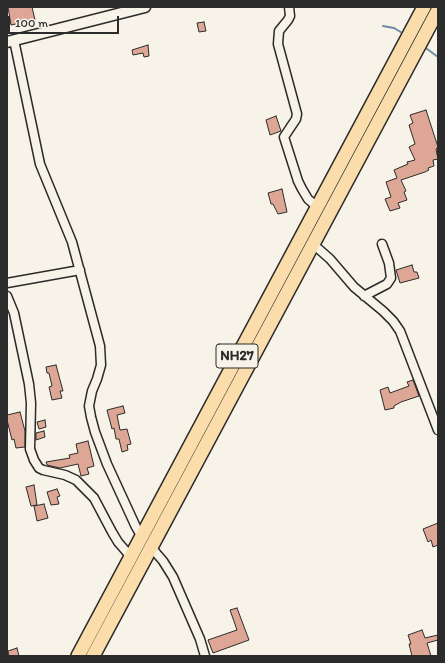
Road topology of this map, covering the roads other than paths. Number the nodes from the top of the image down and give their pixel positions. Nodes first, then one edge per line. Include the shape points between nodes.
1 (145, 7) edge
2 (289, 7) edge
3 (424, 7) edge
4 (438, 10) edge
5 (11, 41) edge
6 (317, 206) junction
7 (313, 244) junction
8 (382, 244) dead end
9 (80, 270) junction
10 (7, 283) edge
11 (7, 296) edge
12 (364, 296) junction
13 (434, 406) edge
14 (438, 430) edge
15 (142, 537) junction
16 (151, 547) junction
17 (131, 557) junction
18 (78, 656) edge
19 (93, 656) edge
20 (205, 656) edge

1 - 5 street
2 - 6 street via 290,16 279,31 278,44 297,114 284,137 298,181 308,198
3 - 6 highway, NH27
4 - 7 highway, NH27
5 - 9 street via 40,164 72,242
6 - 15 highway, NH27
7 - 12 street
7 - 16 highway, NH27
8 - 12 street via 392,273 391,278 387,284
9 - 10 street
9 - 15 street via 100,346 100,365 89,406 91,418 107,464
11 - 17 street via 14,313 29,384 30,449 34,460 43,470 76,480 94,498 118,542
12 - 13 street via 383,310 400,331
13 - 14 street
15 - 17 highway, NH27
16 - 19 highway, NH27
16 - 20 street via 173,577
17 - 18 highway, NH27

